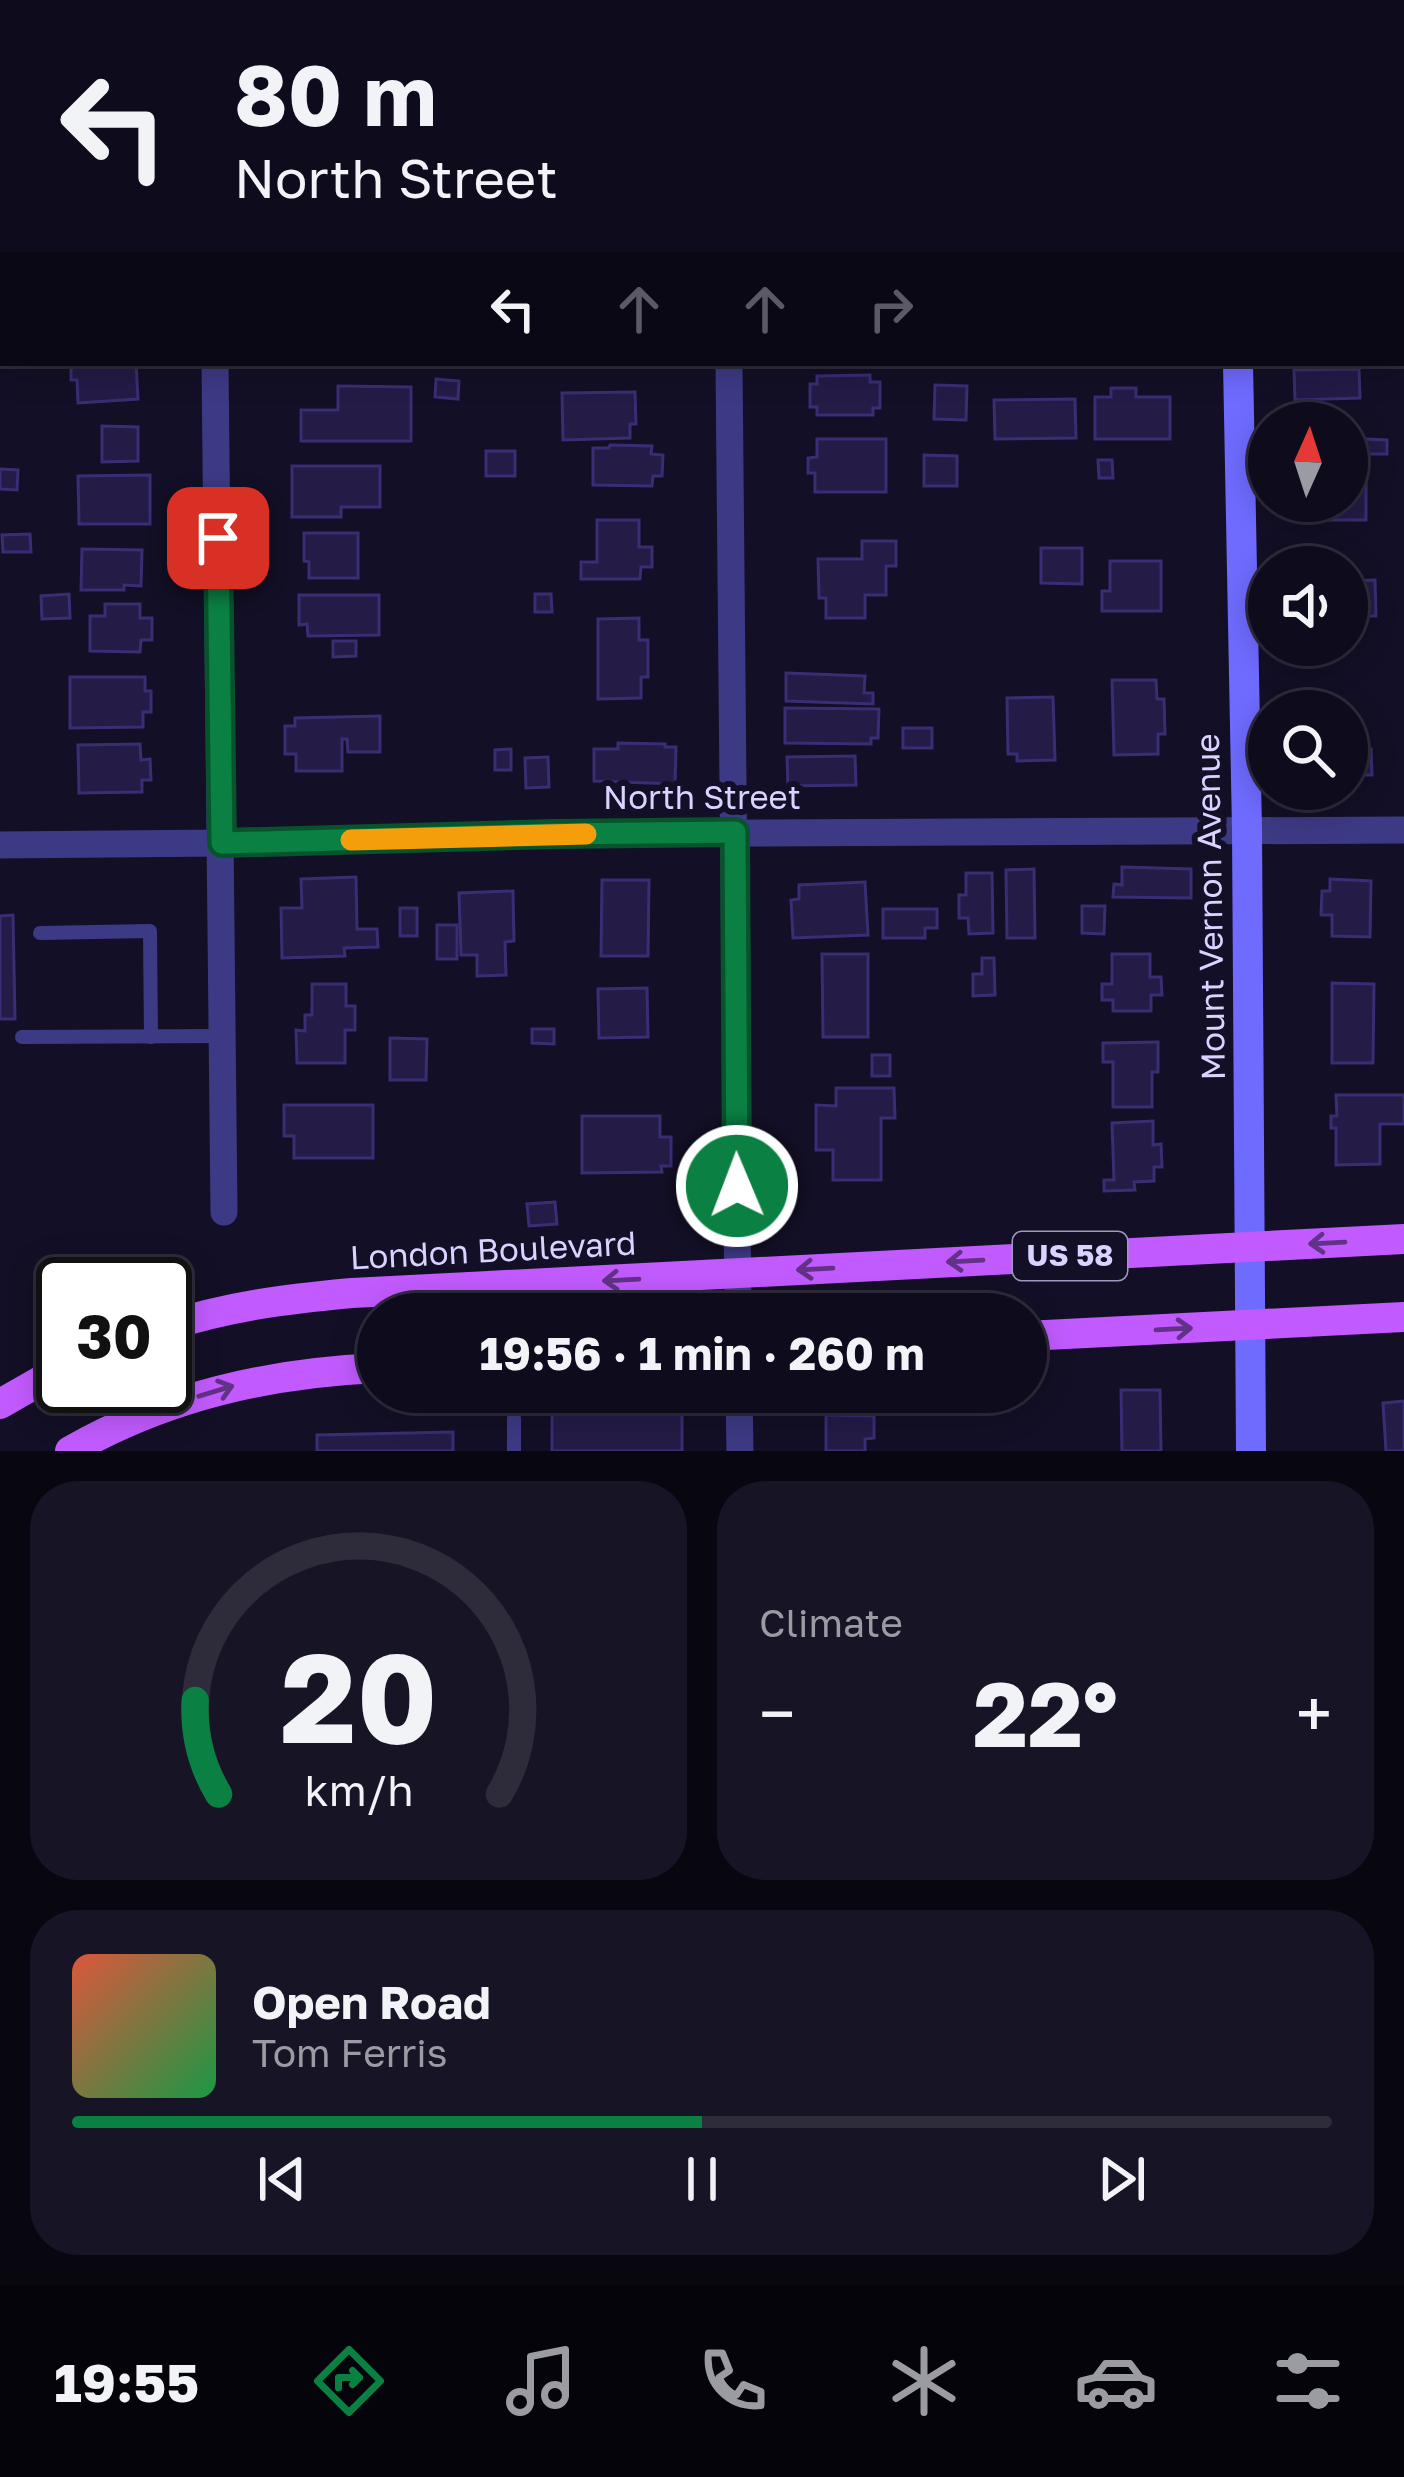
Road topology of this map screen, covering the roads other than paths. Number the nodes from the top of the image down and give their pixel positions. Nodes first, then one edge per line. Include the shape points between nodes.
1 (215, 366) edge
2 (729, 366) edge
3 (1238, 366) edge
4 (1247, 830) junction
5 (1404, 830) edge
6 (735, 832) junction
7 (222, 843) junction
8 (0, 845) edge
9 (40, 933) dead end
10 (223, 1036) junction
11 (22, 1037) dead end
12 (151, 1037) junction
13 (224, 1212) dead end
14 (1404, 1239) edge
15 (1250, 1247) junction
16 (738, 1273) junction
17 (738, 1293) edge
18 (1404, 1317) edge
19 (192, 1319) edge
20 (1250, 1325) junction
21 (1047, 1335) edge
22 (357, 1370) edge
23 (36, 1383) edge
24 (0, 1404) edge
25 (739, 1413) edge
26 (514, 1418) dead end
27 (70, 1451) edge
28 (514, 1451) edge
29 (740, 1451) edge
30 (1251, 1451) edge

1 - 7 street
2 - 6 street
3 - 4 street, Mount Vernon Avenue
4 - 5 street, North Street
4 - 6 street, North Street
4 - 15 street, Mount Vernon Avenue
6 - 7 street, North Street
6 - 16 street
7 - 8 street, North Street
7 - 10 street
9 - 12 lane via 150,931
10 - 12 lane
10 - 13 street
11 - 12 lane
14 -> 15 main road, London Boulevard / US 58
15 -> 16 main road, London Boulevard / US 58
15 - 20 street, Mount Vernon Avenue
16 - 17 street
16 -> 19 main road, London Boulevard / US 58 via 275,1300
18 - 20 main road
21 -> 20 main road
20 - 30 street, Mount Vernon Avenue
27 -> 22 main road via 160,1408 238,1384
23 - 24 main road
25 - 29 street
26 - 28 lane

